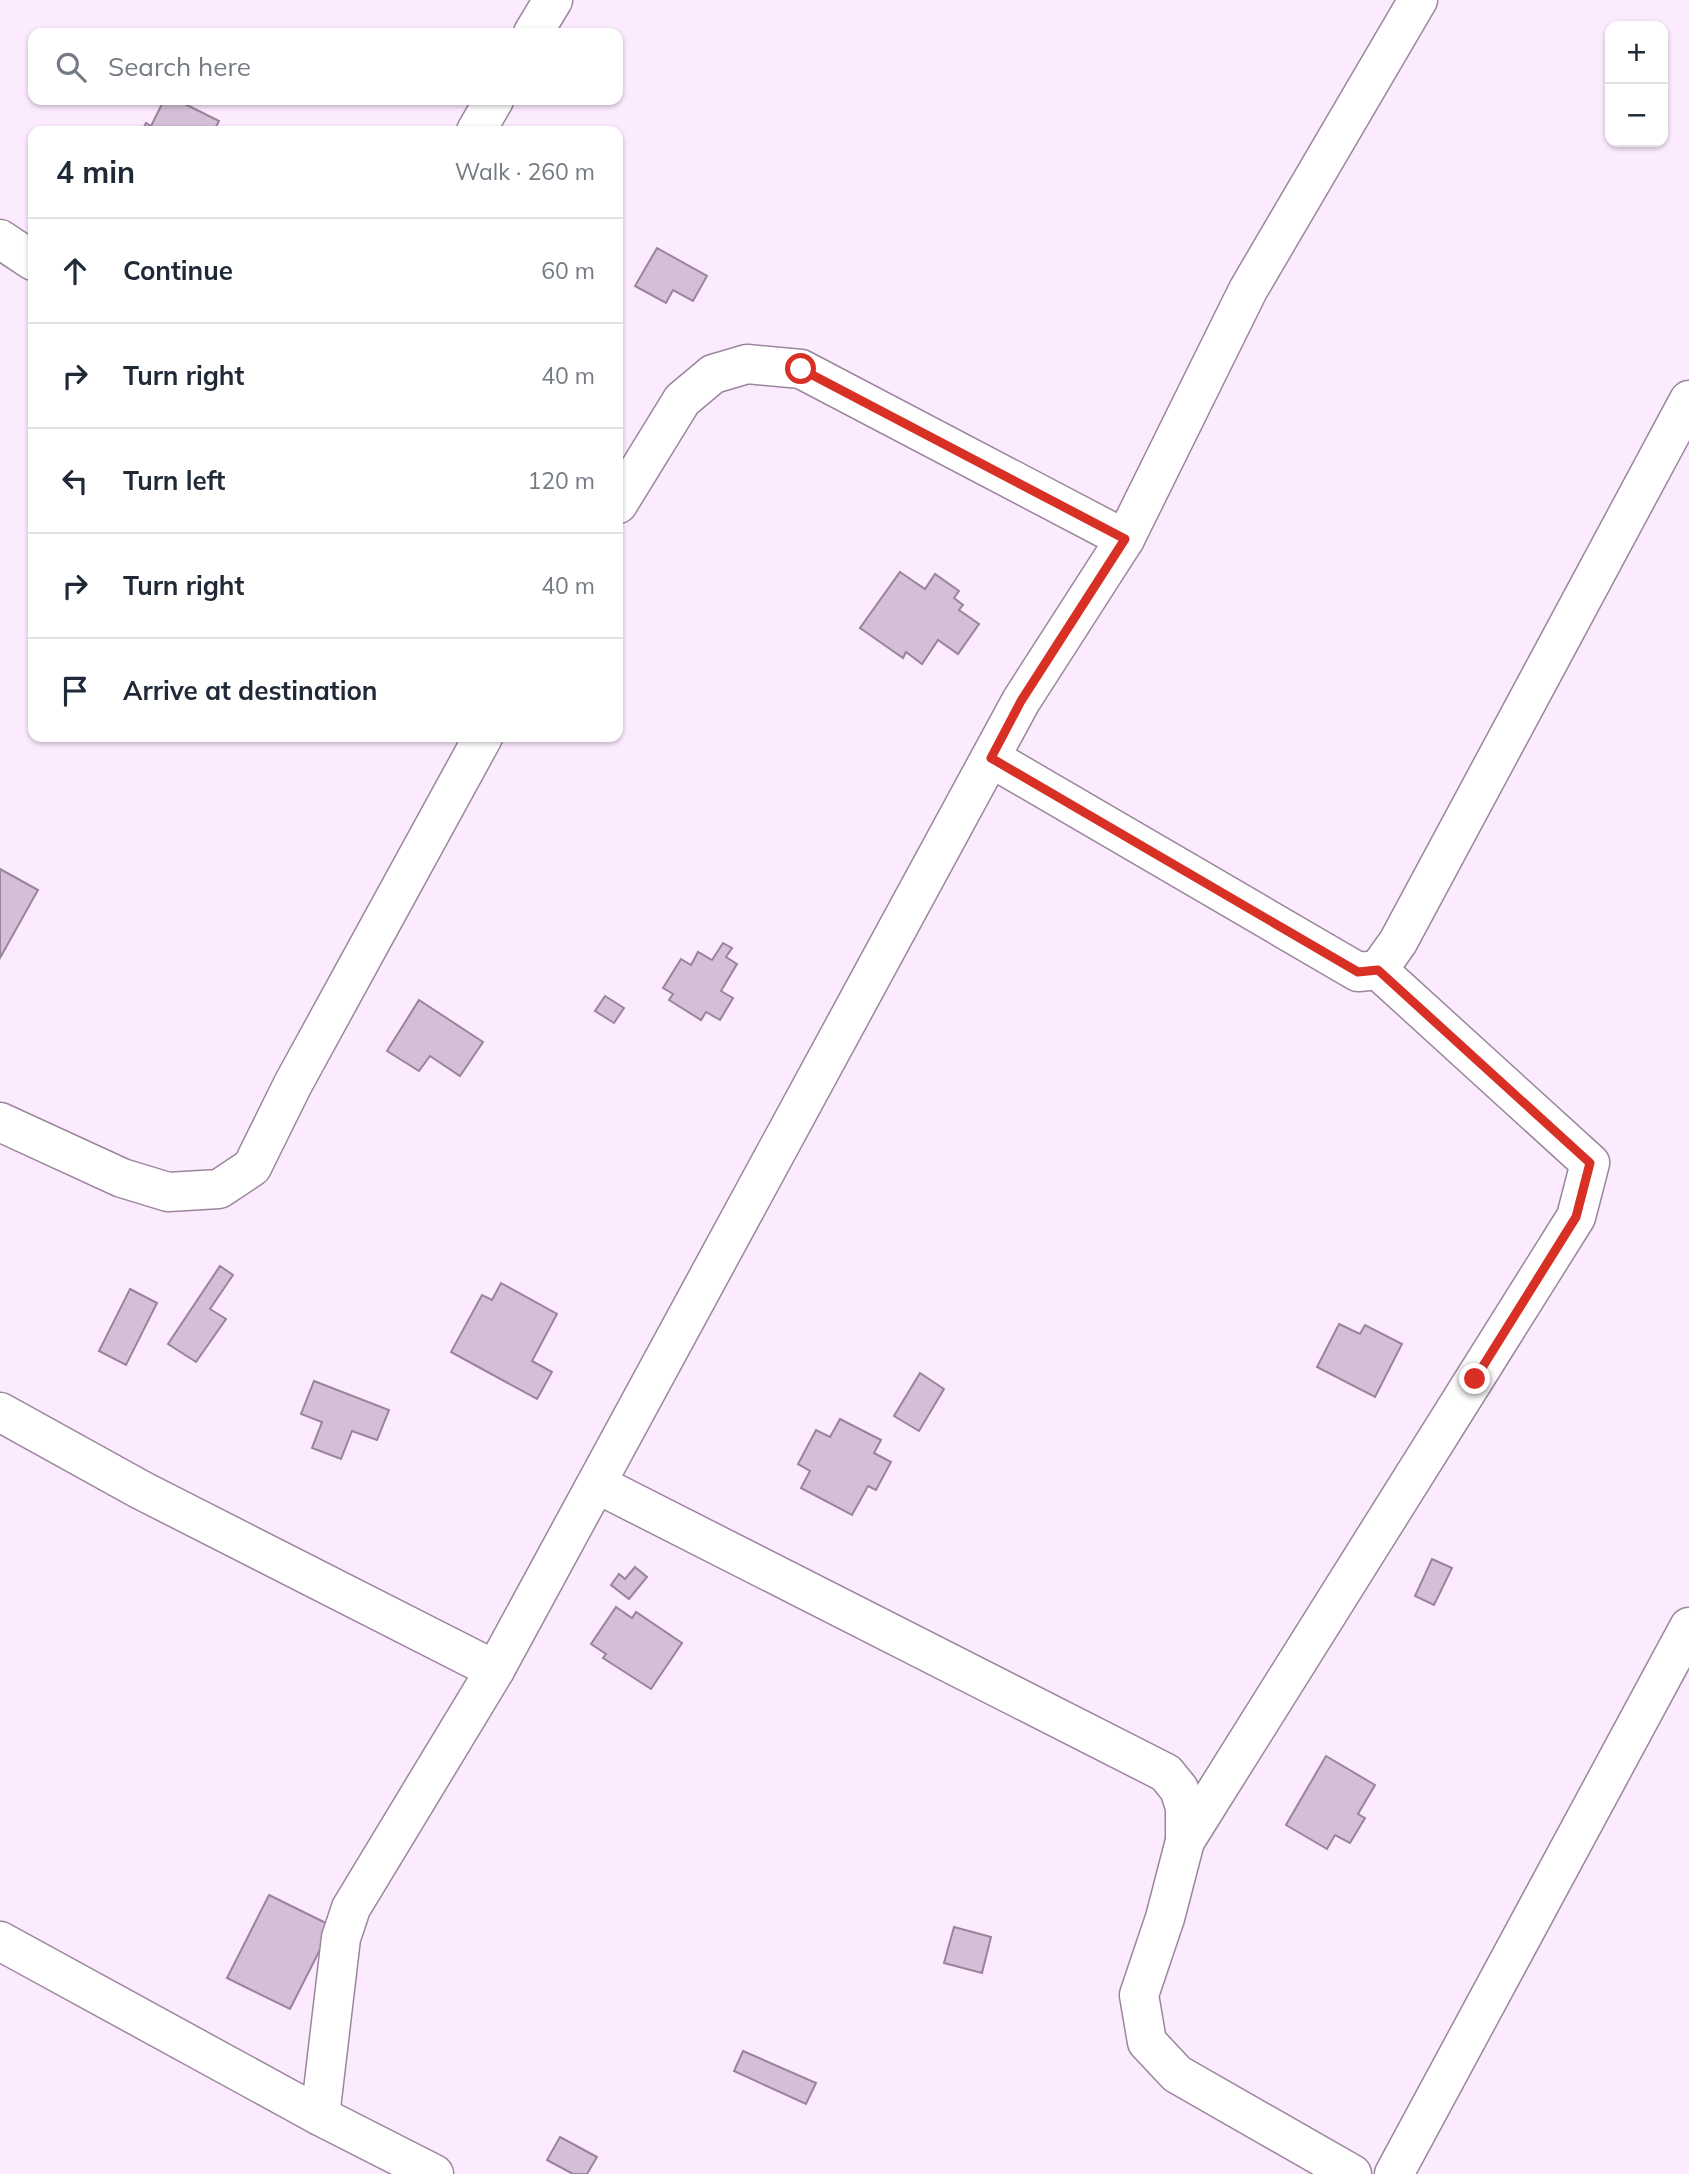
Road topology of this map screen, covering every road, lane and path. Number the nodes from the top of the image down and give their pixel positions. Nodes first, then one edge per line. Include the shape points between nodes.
1 (553, 0) edge
2 (1418, 0) edge
3 (536, 28) edge
4 (491, 105) edge
5 (479, 126) edge
6 (0, 239) edge
7 (28, 258) edge
8 (1689, 400) edge
9 (623, 496) edge
10 (1125, 539) junction
11 (480, 742) edge
12 (991, 758) junction
13 (1378, 970) junction
14 (0, 1122) edge
15 (0, 1412) edge
16 (597, 1484) junction
17 (1689, 1627) edge
18 (495, 1670) junction
19 (1185, 1841) junction
20 (0, 1941) edge
21 (320, 2116) junction
22 (434, 2174) edge
23 (1352, 2174) edge
24 (1394, 2174) edge

1 - 3 street
2 - 10 street via 1248,290
4 - 5 street
6 - 7 street
8 - 13 street via 1404,930
9 - 10 street via 682,400 713,374 747,364 801,369
10 - 12 street via 1021,701
11 - 14 street via 252,1167 219,1189 168,1192 122,1178
12 - 13 street via 1358,972
12 - 16 street
13 - 19 street via 1590,1163 1576,1217
15 - 18 street via 141,1490
16 - 18 street
16 - 19 street via 1166,1773 1179,1789 1185,1808
17 - 24 street
18 - 21 street via 351,1908 341,1937
19 - 23 street via 1139,1995 1147,2042 1177,2074
20 - 21 street
21 - 22 street

